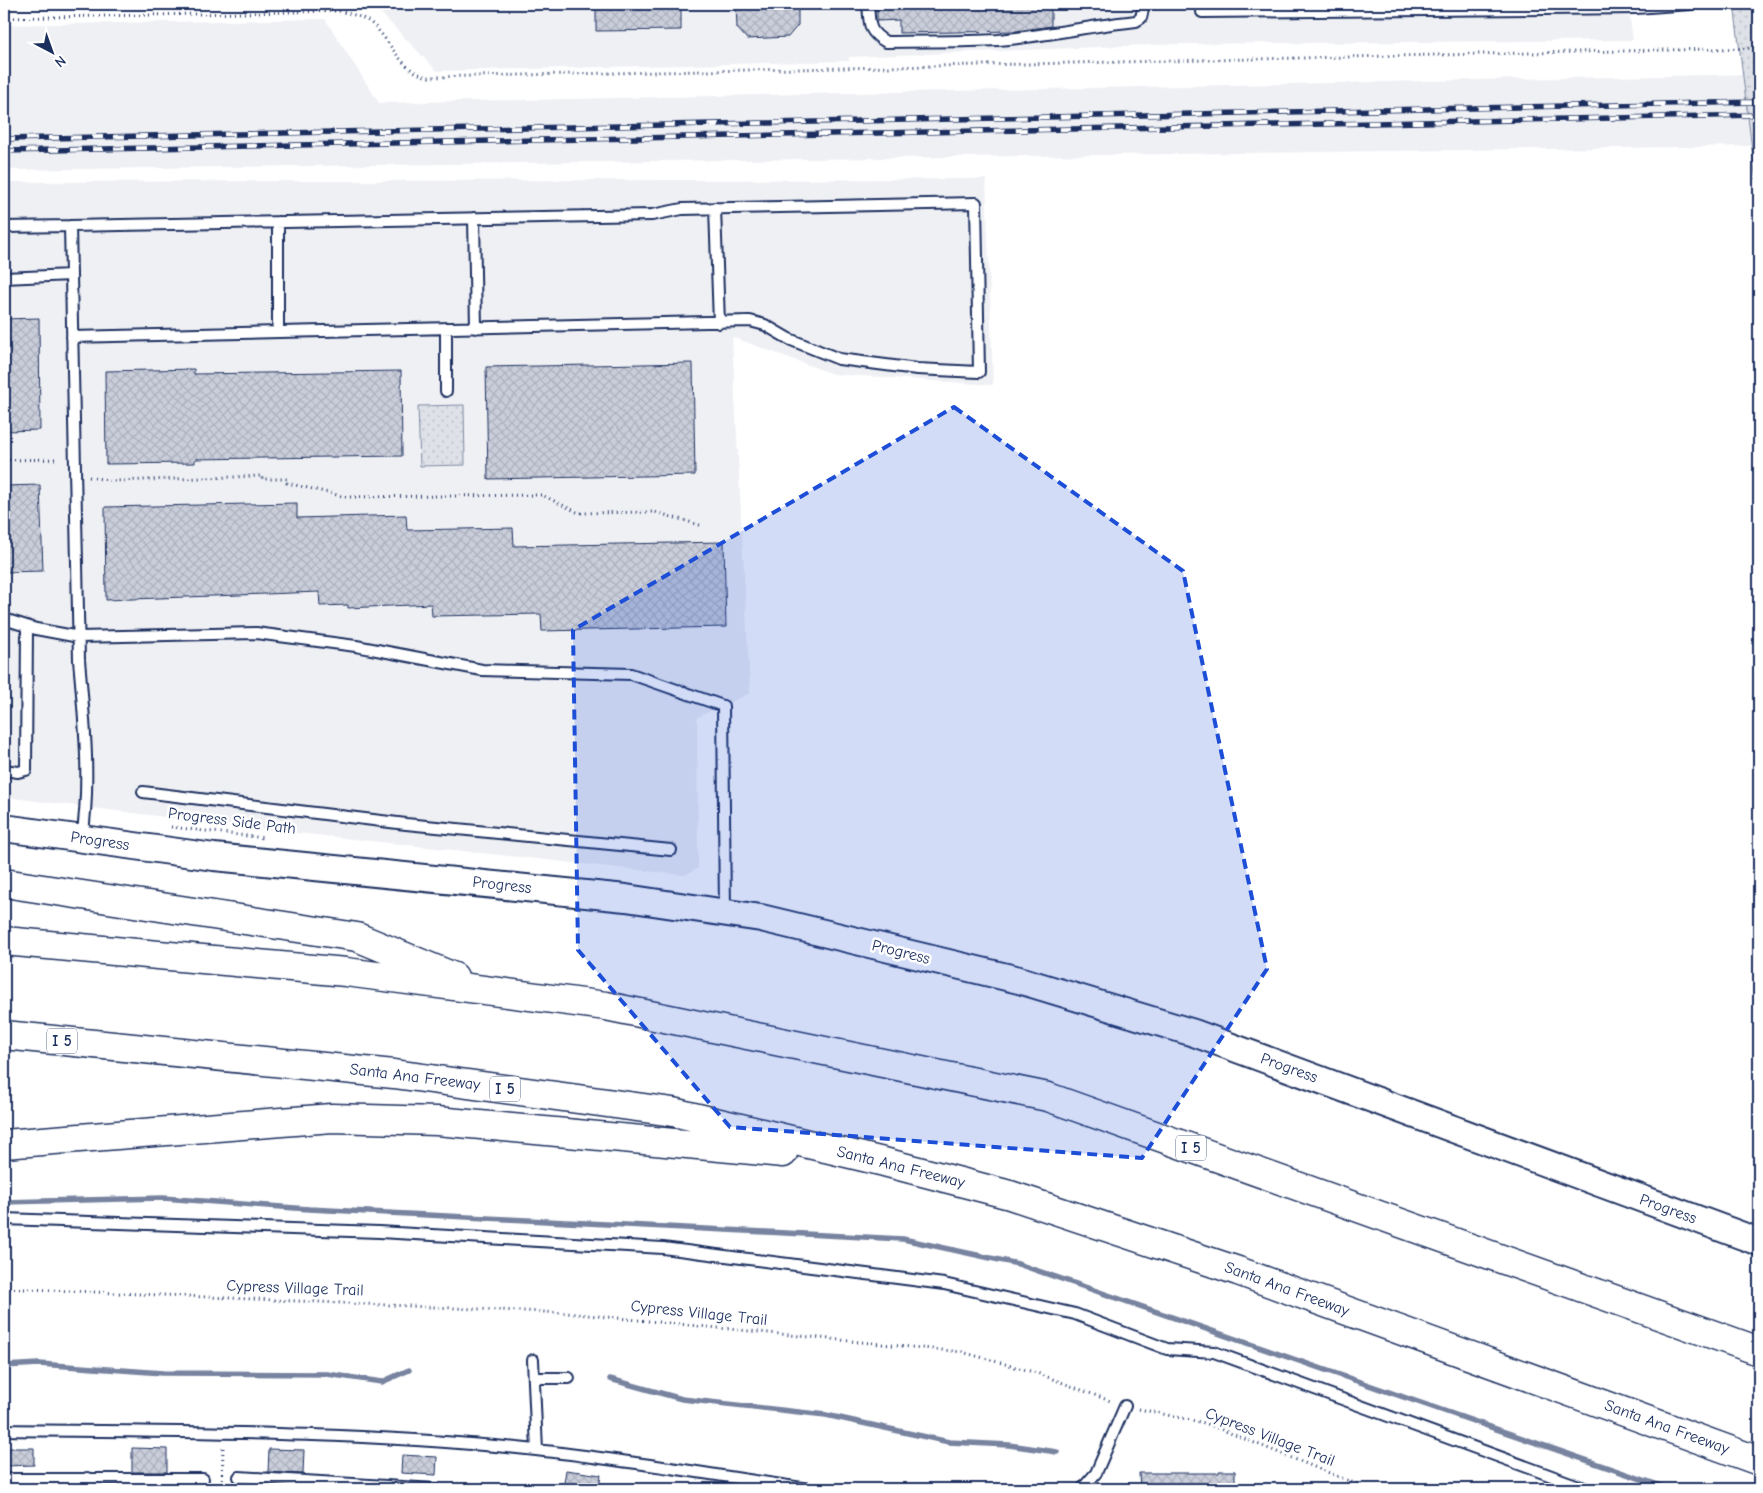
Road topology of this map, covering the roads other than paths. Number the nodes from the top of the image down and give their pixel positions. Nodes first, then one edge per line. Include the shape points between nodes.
1 (868, 4) edge
2 (1144, 4) edge
3 (1202, 4) edge
4 (1690, 4) edge
5 (1545, 6) edge
6 (1635, 6) edge
7 (715, 208) junction
8 (474, 218) junction
9 (278, 222) junction
10 (70, 226) junction
11 (4, 227) edge
12 (71, 275) junction
13 (4, 278) edge
14 (719, 322) junction
15 (446, 328) junction
16 (476, 328) junction
17 (278, 332) junction
18 (72, 337) junction
19 (446, 391) dead end
20 (4, 619) edge
21 (27, 627) junction
22 (79, 637) junction
23 (4, 770) edge
24 (143, 792) dead end
25 (4, 828) edge
26 (82, 838) junction
27 (670, 850) dead end
28 (4, 883) edge
29 (724, 913) junction
30 (4, 941) edge
31 (488, 991) junction
32 (4, 1035) edge
33 (121, 1046) junction
34 (4, 1048) edge
35 (4, 1144) edge
36 (884, 1162) junction
37 (4, 1219) edge
38 (1759, 1242) edge
39 (1759, 1351) edge
40 (533, 1360) dead end
41 (534, 1378) junction
42 (569, 1378) dead end
43 (1125, 1406) road end
44 (4, 1430) edge
45 (537, 1450) junction
46 (1759, 1461) edge
47 (239, 1476) road end
48 (87, 1478) junction
49 (4, 1479) edge
50 (203, 1479) road end
51 (352, 1486) edge
52 (87, 1489) edge
53 (435, 1489) edge
54 (810, 1489) edge
55 (1082, 1489) edge
56 (1587, 1489) edge

1 - 2 lane via 874,35 886,42 997,40 1056,34 1136,22 1141,18
3 - 5 lane via 1202,12
4 - 6 lane
5 - 6 lane
7 - 8 lane via 682,209 652,215
7 - 14 lane
7 - 14 lane via 976,203 979,372 923,370 839,359 789,340 765,325 750,321
8 - 9 lane
8 - 16 lane
9 - 10 lane
9 - 17 lane
10 - 11 lane
10 - 12 lane
12 - 13 lane
12 - 18 lane
14 - 16 lane
15 - 16 lane
15 - 17 lane
15 - 19 lane
17 - 18 lane
18 - 22 lane
20 - 21 lane
21 - 22 lane
21 - 23 lane via 26,770
22 - 26 lane via 85,817
22 - 29 lane via 256,634 356,646 482,670 631,674 723,706
24 - 27 lane via 406,824
25 - 26 street, Progress
26 - 29 street, Progress via 214,857 626,898
28 - 31 highway via 357,937
29 - 38 street, Progress via 761,918 1019,980 1194,1032
30 - 31 highway, I 5 via 346,972
31 - 39 highway, I 5 via 606,1006 1048,1097
32 - 33 highway, Santa Ana Freeway / I 5
33 - 34 highway
33 - 36 highway, Santa Ana Freeway / I 5 via 394,1074 673,1112
35 - 36 highway via 332,1118 437,1121
36 - 46 highway, Santa Ana Freeway / I 5 via 1010,1195 1238,1271
37 - 56 lane via 379,1232 663,1248 944,1284 1075,1314 1167,1349 1214,1352
40 - 41 lane
41 - 42 lane
41 - 45 lane
43 - 55 lane via 1096,1473
44 - 45 lane via 223,1433
45 - 54 lane
47 - 51 lane
48 - 49 lane
48 - 50 lane
48 - 52 lane
51 - 53 lane

